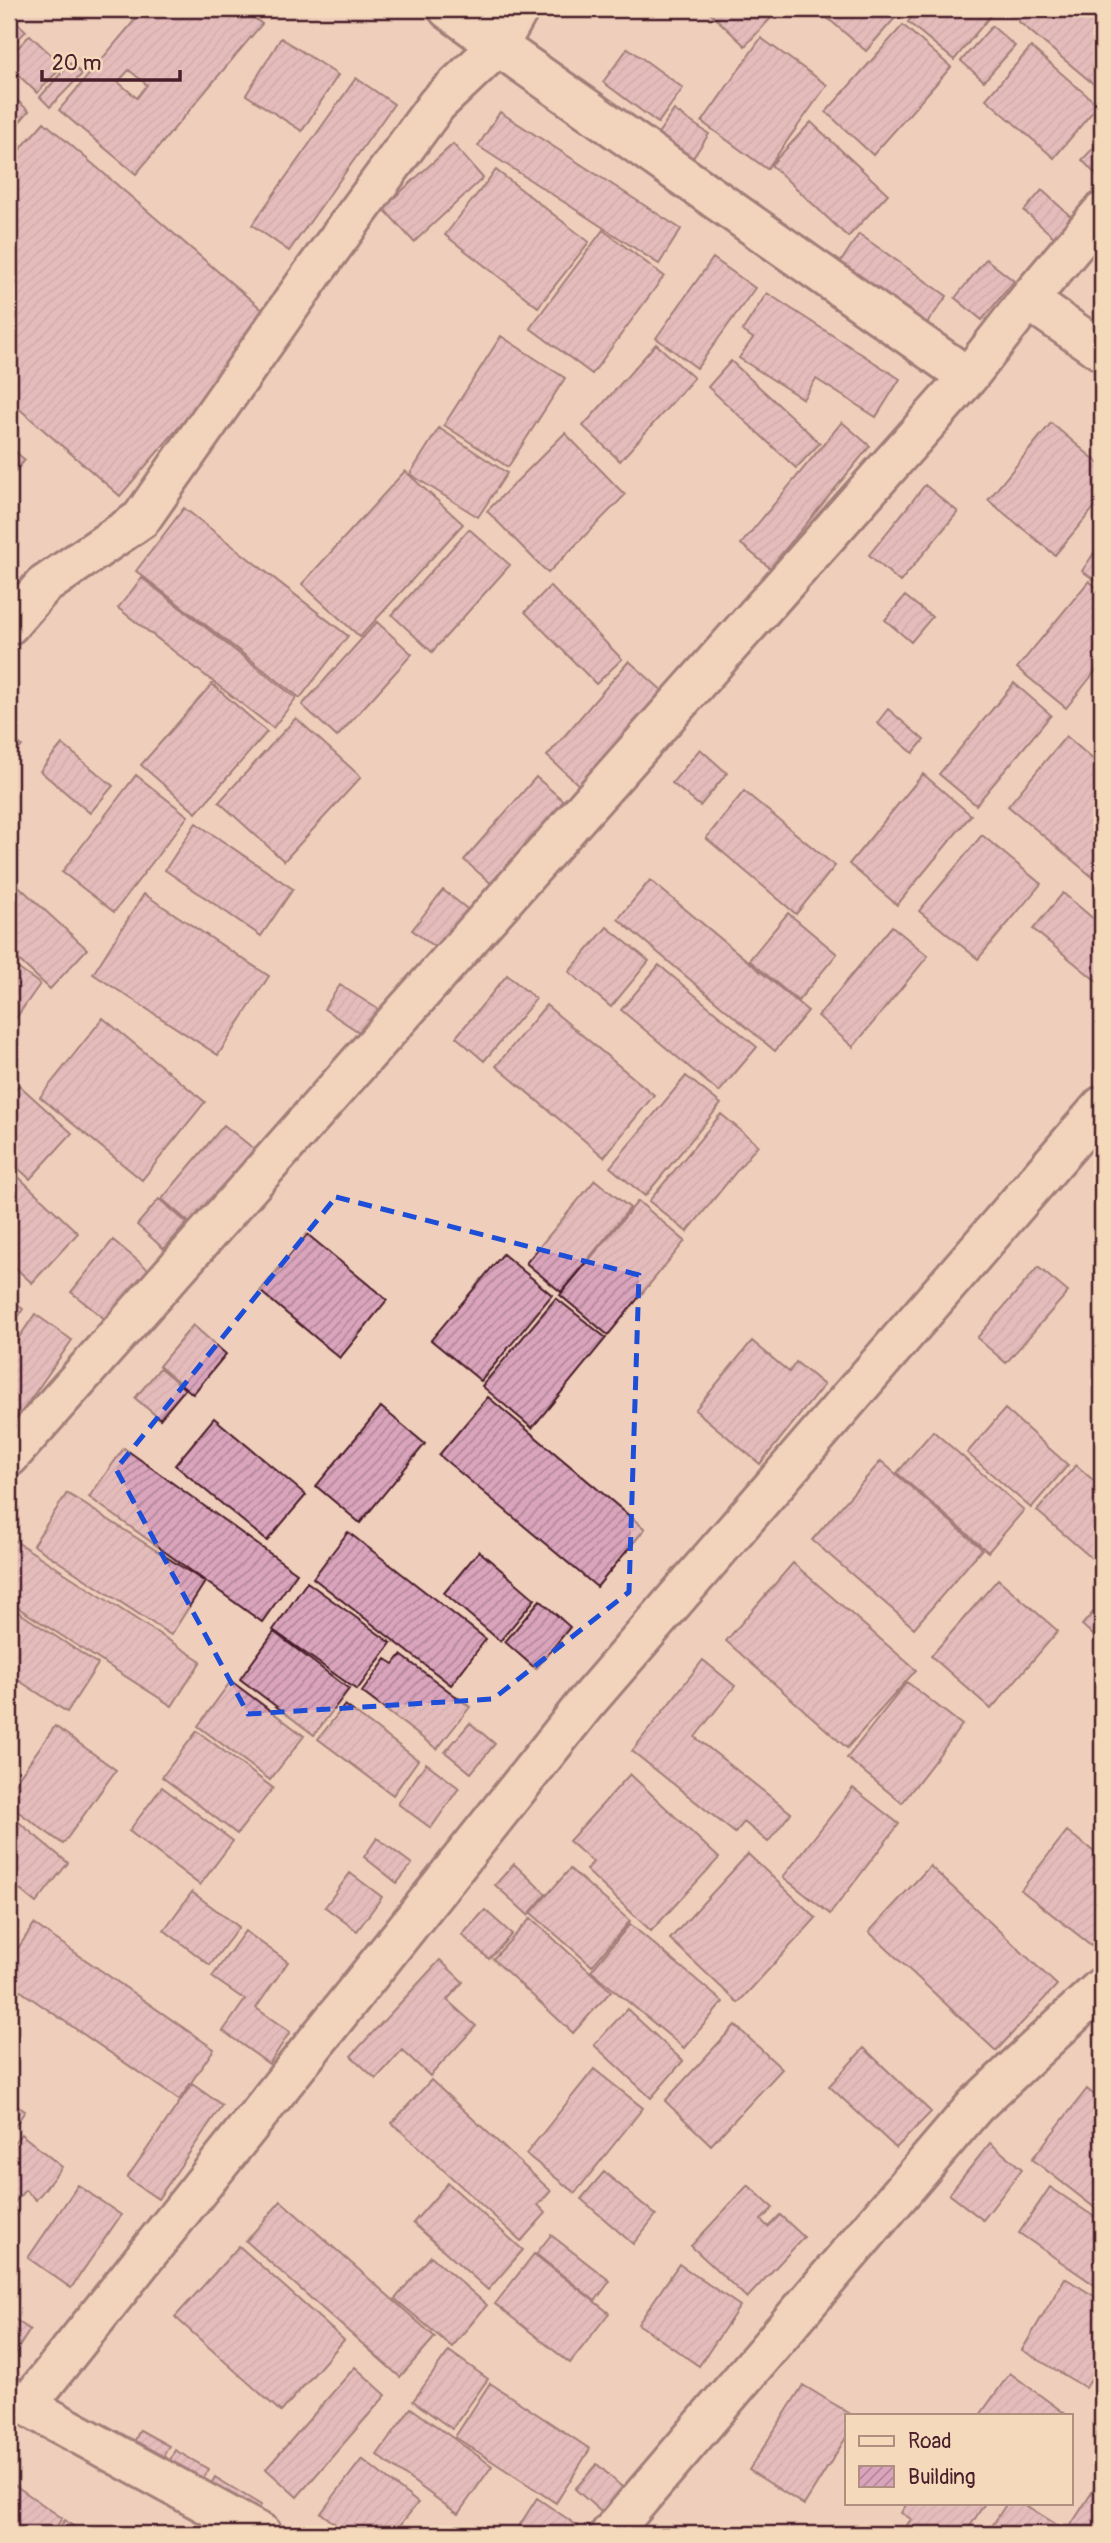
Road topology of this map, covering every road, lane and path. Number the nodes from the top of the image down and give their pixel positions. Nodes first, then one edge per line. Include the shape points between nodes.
1 (448, 9) edge
2 (519, 9) edge
3 (498, 46) junction
4 (1102, 212) edge
5 (1028, 300) junction
6 (1102, 351) edge
7 (968, 377) junction
8 (9, 625) edge
9 (1102, 1106) edge
10 (9, 1457) edge
11 (1102, 1987) edge
12 (18, 2401) edge
13 (262, 2534) edge
14 (610, 2534) edge

1 - 3 street
2 - 3 street
3 - 7 street
3 - 8 street via 436,104 141,519 43,586
4 - 5 street
5 - 6 street
5 - 7 street
7 - 10 street
9 - 12 street via 585,1704
11 - 14 street via 975,2106
12 - 13 street

